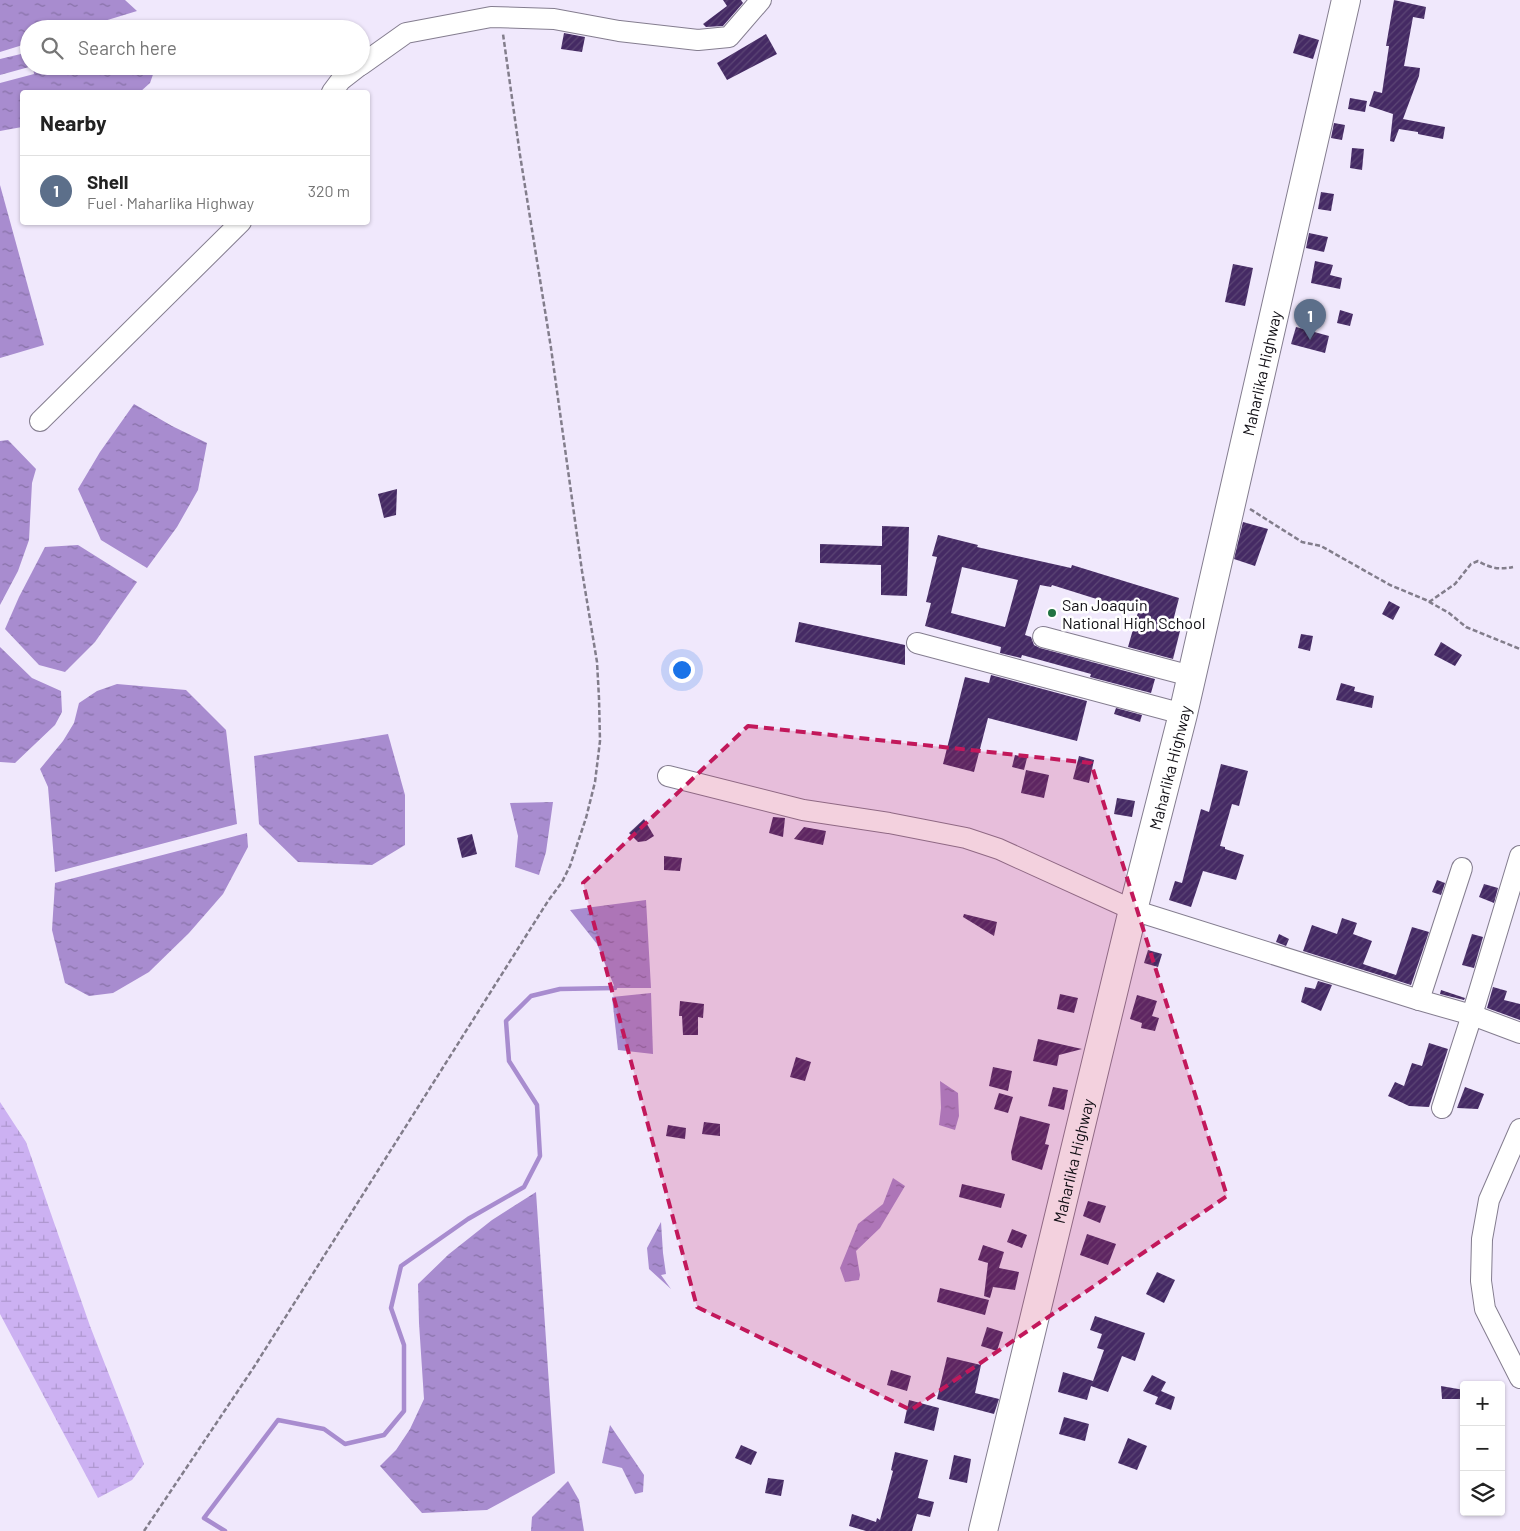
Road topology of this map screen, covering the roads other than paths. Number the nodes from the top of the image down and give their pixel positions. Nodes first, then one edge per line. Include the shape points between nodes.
1 (761, 0) edge
2 (1346, 0) edge
3 (370, 59) edge
4 (348, 75) edge
5 (334, 90) edge
6 (237, 225) edge
7 (40, 420) dead end
8 (1043, 637) dead end
9 (917, 643) dead end
10 (1191, 676) junction
11 (1183, 714) junction
12 (668, 776) dead end
13 (1520, 856) edge
14 (1462, 868) dead end
15 (1133, 910) junction
16 (1419, 1000) junction
17 (1472, 1015) junction
18 (1520, 1033) edge
19 (1442, 1108) dead end
20 (1520, 1129) edge
21 (1520, 1378) edge
22 (983, 1531) edge

1 - 3 street via 728,37 698,40 554,19 491,17 406,33
2 - 10 highway, Maharlika Highway
4 - 5 street
6 - 7 street
8 - 10 street
9 - 11 street
10 - 11 highway, Maharlika Highway
11 - 15 highway, Maharlika Highway
12 - 15 street via 802,810 966,838 999,849
13 - 17 street
14 - 16 street
15 - 16 street
15 - 22 highway, Maharlika Highway
16 - 17 street
17 - 18 street
17 - 19 street
20 - 21 street via 1489,1200 1482,1239 1481,1281 1485,1310

